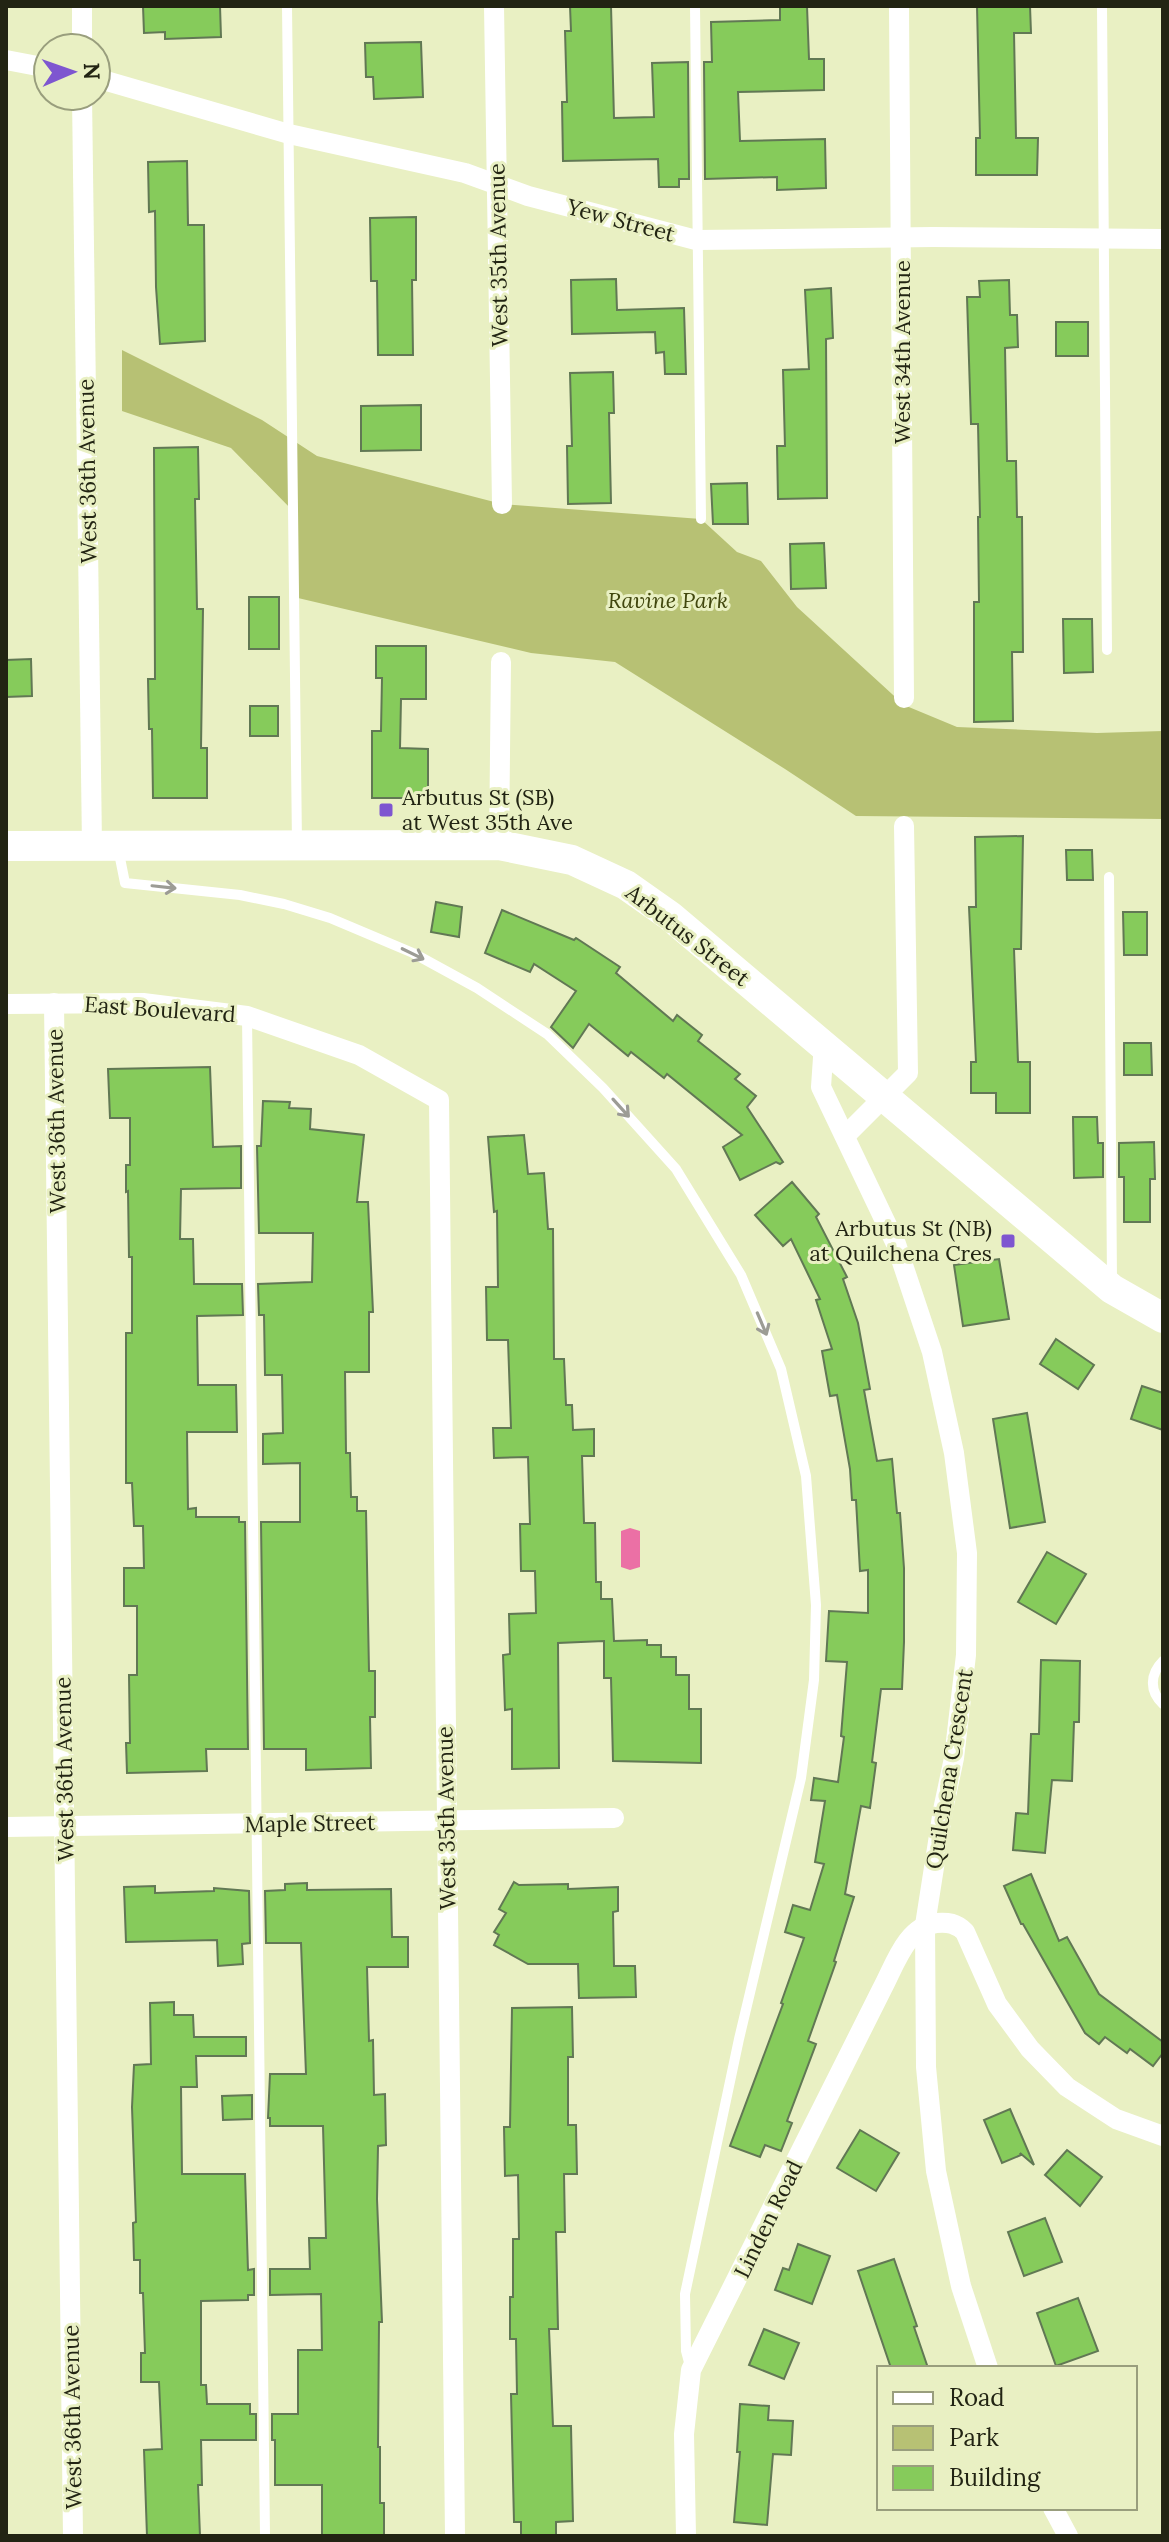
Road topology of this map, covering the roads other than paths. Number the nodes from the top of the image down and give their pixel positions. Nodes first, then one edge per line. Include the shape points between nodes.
1 (82, 6) edge
2 (287, 6) edge
3 (494, 6) edge
4 (695, 6) edge
5 (899, 6) edge
6 (1102, 6) edge
7 (82, 32) edge
8 (6, 60) edge
9 (32, 65) edge
10 (112, 83) edge
11 (82, 112) edge
12 (289, 134) junction
13 (497, 184) junction
14 (902, 238) junction
15 (1163, 239) edge
16 (696, 240) junction
17 (1105, 240) junction
18 (502, 504) dead end
19 (701, 519) dead end
20 (1107, 650) dead end
21 (501, 662) dead end
22 (904, 698) dead end
23 (904, 826) dead end
24 (297, 844) junction
25 (499, 845) junction
26 (6, 846) edge
27 (105, 846) junction
28 (1109, 877) dead end
29 (54, 1003) junction
30 (6, 1004) edge
31 (247, 1016) junction
32 (824, 1043) junction
33 (886, 1095) junction
34 (439, 1100) joint
35 (845, 1136) junction
36 (1112, 1289) junction
37 (1163, 1318) edge
38 (1163, 1661) edge
39 (1163, 1704) edge
40 (614, 1818) dead end
41 (446, 1820) junction
42 (256, 1823) junction
43 (6, 1827) edge
44 (65, 1827) junction
45 (925, 1925) junction
46 (1163, 2136) edge
47 (987, 2366) edge
48 (691, 2370) junction
49 (1054, 2510) edge
50 (73, 2536) edge
51 (265, 2536) edge
52 (455, 2536) edge
53 (686, 2536) edge
54 (1068, 2536) edge

1 - 7 street
2 - 12 lane
3 - 13 street, West 35th Avenue
4 - 16 lane
5 - 14 street, West 34th Avenue
6 - 17 lane
8 - 9 street
10 - 12 street, Yew Street
11 - 27 street, West 36th Avenue
12 - 13 street, Yew Street
12 - 24 lane
13 - 16 street, Yew Street
13 - 18 street, West 35th Avenue
14 - 16 street, Yew Street
14 - 17 street, Yew Street
14 - 22 street, West 34th Avenue
15 - 17 street, Yew Street
16 - 19 lane
17 - 20 lane
21 - 25 street
23 - 33 street via 908,1073
24 - 25 main road, Arbutus Street
24 - 27 main road, Arbutus Street
25 - 32 main road, Arbutus Street via 572,860 626,885
26 - 27 main road, Arbutus Street
27 -> 48 lane via 125,883 240,895 330,918 425,960 547,1034 676,1169 741,1275 781,1369 806,1476 816,1605 814,1680 801,1778 685,2294
28 - 36 lane
29 - 30 street, East Boulevard
29 - 31 street, East Boulevard via 143,1003
29 - 44 street, West 36th Avenue
31 - 34 street, East Boulevard via 359,1055
31 - 42 lane
32 - 33 main road, Arbutus Street
32 - 35 street, Quilchena Crescent via 821,1087
33 - 35 street
33 - 36 main road, Arbutus Street
34 - 41 street, West 35th Avenue
35 - 45 street, Quilchena Crescent via 896,1244 932,1352 954,1453 967,1553 966,1655
36 - 37 main road, Arbutus Street
38 - 39 lane via 1152,1680
40 - 41 street, Maple Street
41 - 42 street, Maple Street
41 - 52 street, West 35th Avenue
42 - 44 street, Maple Street
42 - 51 lane
43 - 44 street, Maple Street
44 - 50 street, West 36th Avenue
45 - 46 street via 951,1923 965,1932 997,2004 1067,2087 1116,2119
45 - 47 street, Quilchena Crescent via 926,2067 936,2171 961,2286
45 - 48 street, Linden Road via 909,1938 882,1989
48 - 53 street, Linden Road via 684,2434
49 - 54 street

